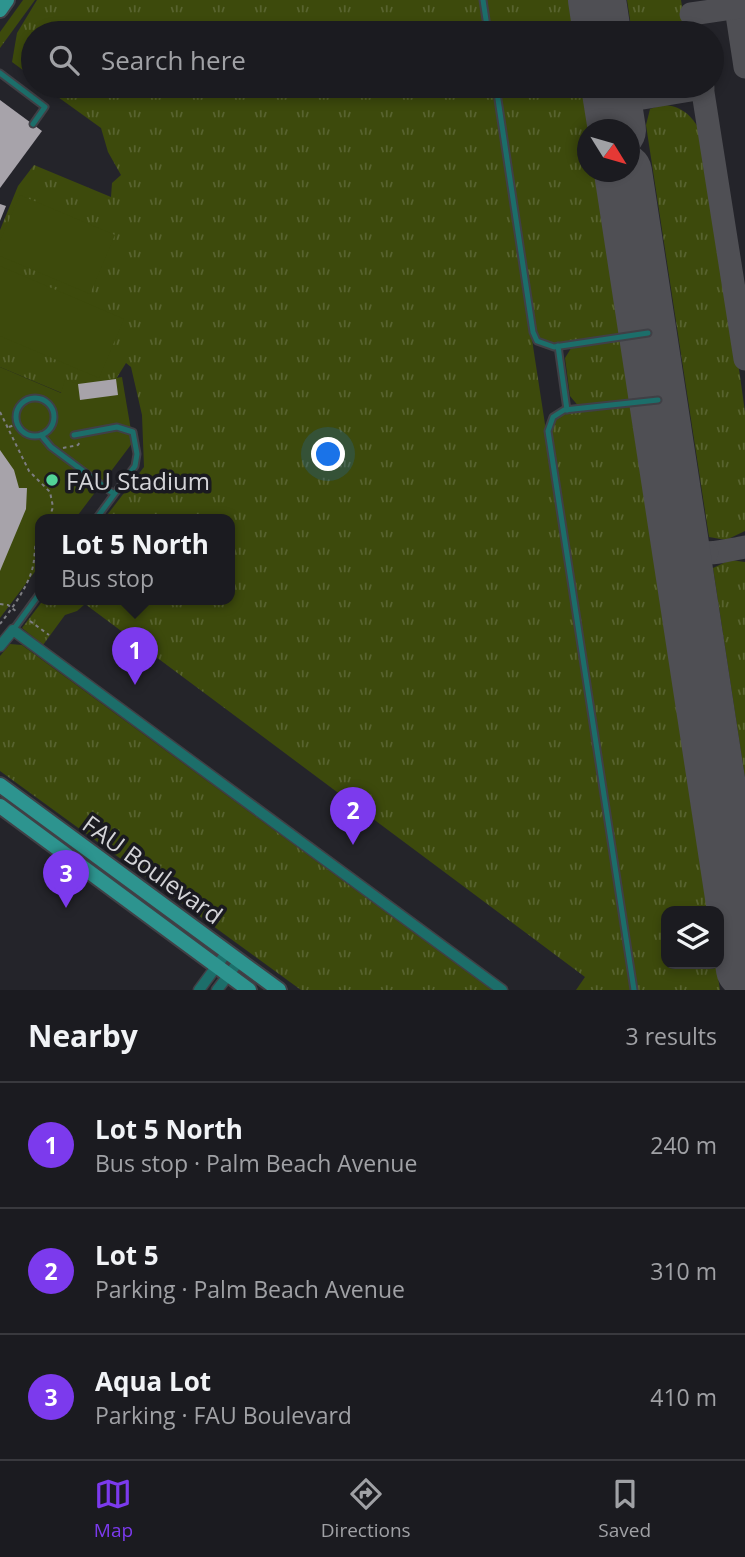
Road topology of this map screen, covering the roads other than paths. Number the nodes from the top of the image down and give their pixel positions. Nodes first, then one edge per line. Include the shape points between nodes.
1 (7, 0) edge
2 (483, 0) edge
3 (0, 10) edge
4 (486, 21) edge
5 (0, 73) edge
6 (21, 89) edge
7 (34, 98) edge
8 (498, 98) edge
9 (33, 124) dead end
10 (648, 333) dead end
11 (558, 346) junction
12 (658, 400) dead end
13 (567, 410) junction
14 (41, 435) junction
15 (74, 435) dead end
16 (114, 494) junction
17 (100, 514) edge
18 (35, 600) edge
19 (13, 629) junction
20 (0, 646) edge
21 (0, 785) edge
22 (0, 806) edge
23 (233, 957) junction
24 (223, 970) junction
25 (199, 990) edge
26 (218, 990) edge
27 (249, 990) edge
28 (279, 990) edge
29 (502, 990) edge
30 (635, 990) edge

1 - 3 street
2 - 4 lane
5 - 6 lane
7 - 9 lane via 46,107
8 - 11 lane via 533,332 541,344
10 - 11 lane
11 - 13 lane
12 - 13 lane
13 - 30 lane via 553,417 548,431
14 - 14 lane via 52,426 53,411 35,398 22,404 17,424 26,434
14 - 16 lane
15 - 16 lane via 117,427 133,432 135,466
16 - 17 lane
18 - 19 lane
19 - 20 street
19 - 29 street
21 - 23 street, FAU Boulevard
22 - 24 street, FAU Boulevard
23 - 24 street
23 - 28 street, FAU Boulevard
24 - 25 street
24 - 26 street
24 - 27 street, FAU Boulevard

